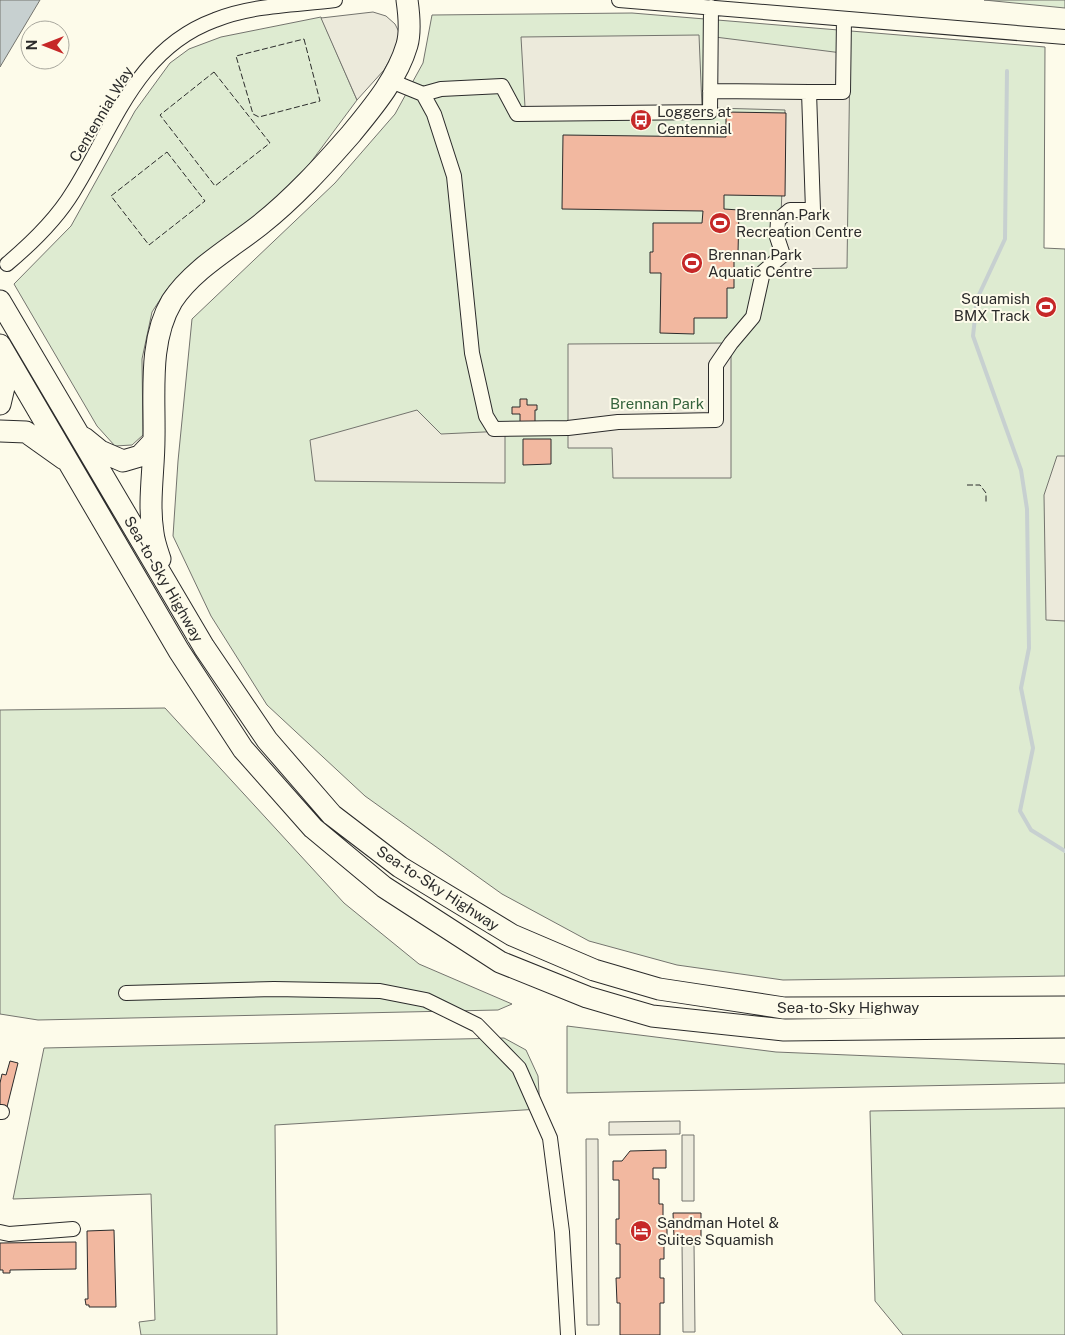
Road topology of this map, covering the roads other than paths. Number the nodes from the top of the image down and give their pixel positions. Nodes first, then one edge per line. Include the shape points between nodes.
1 (335, 0) edge
2 (407, 0) edge
3 (619, 0) edge
4 (653, 1) edge
5 (711, 7) junction
6 (791, 7) edge
7 (844, 19) junction
8 (1065, 37) edge
9 (391, 81) junction
10 (710, 91) junction
11 (809, 92) junction
12 (423, 94) junction
13 (7, 264) dead end
14 (0, 301) edge
15 (0, 345) edge
16 (0, 360) edge
17 (0, 404) edge
18 (0, 431) edge
19 (79, 435) junction
20 (154, 441) junction
21 (70, 464) junction
22 (164, 578) junction
23 (126, 993) dead end
24 (1065, 1007) edge
25 (1065, 1027) edge
26 (73, 1229) dead end
27 (0, 1232) edge
28 (568, 1335) edge

1 - 13 street, Centennial Way via 234,14 198,27 168,47 128,94 62,209 33,242
2 - 9 highway via 410,16 407,44
3 - 4 street
4 - 5 street
5 - 6 street
5 - 10 street
6 - 7 street
7 - 8 street
7 - 11 street via 843,92
9 - 12 street
9 - 20 highway via 320,170 262,223 183,286 171,303 157,349
10 - 11 street
10 - 12 street via 710,112 691,113 517,114 502,86 441,89
11 - 12 street via 813,210 790,210 778,220 777,237 783,254 763,272 753,317 716,365 716,420 494,429 486,416 472,354 454,176 434,114
14 - 19 highway, Sea-to-Sky Highway
15 - 21 highway, Sea-to-Sky Highway
16 - 17 highway via 4,387
18 - 21 highway via 26,432
19 - 20 highway via 100,451 123,461 140,456
19 - 22 highway, Sea-to-Sky Highway
20 - 22 highway via 153,533
21 - 25 highway, Sea-to-Sky Highway via 179,651 244,749 313,828 377,881 500,962 587,997 652,1016 784,1030
22 - 24 highway, Sea-to-Sky Highway via 204,647 268,740 332,815 400,867 512,935 594,970 659,989 784,1008
23 - 28 street via 274,989 380,991 426,1000 477,1025 519,1068 550,1138 562,1232
26 - 27 street

